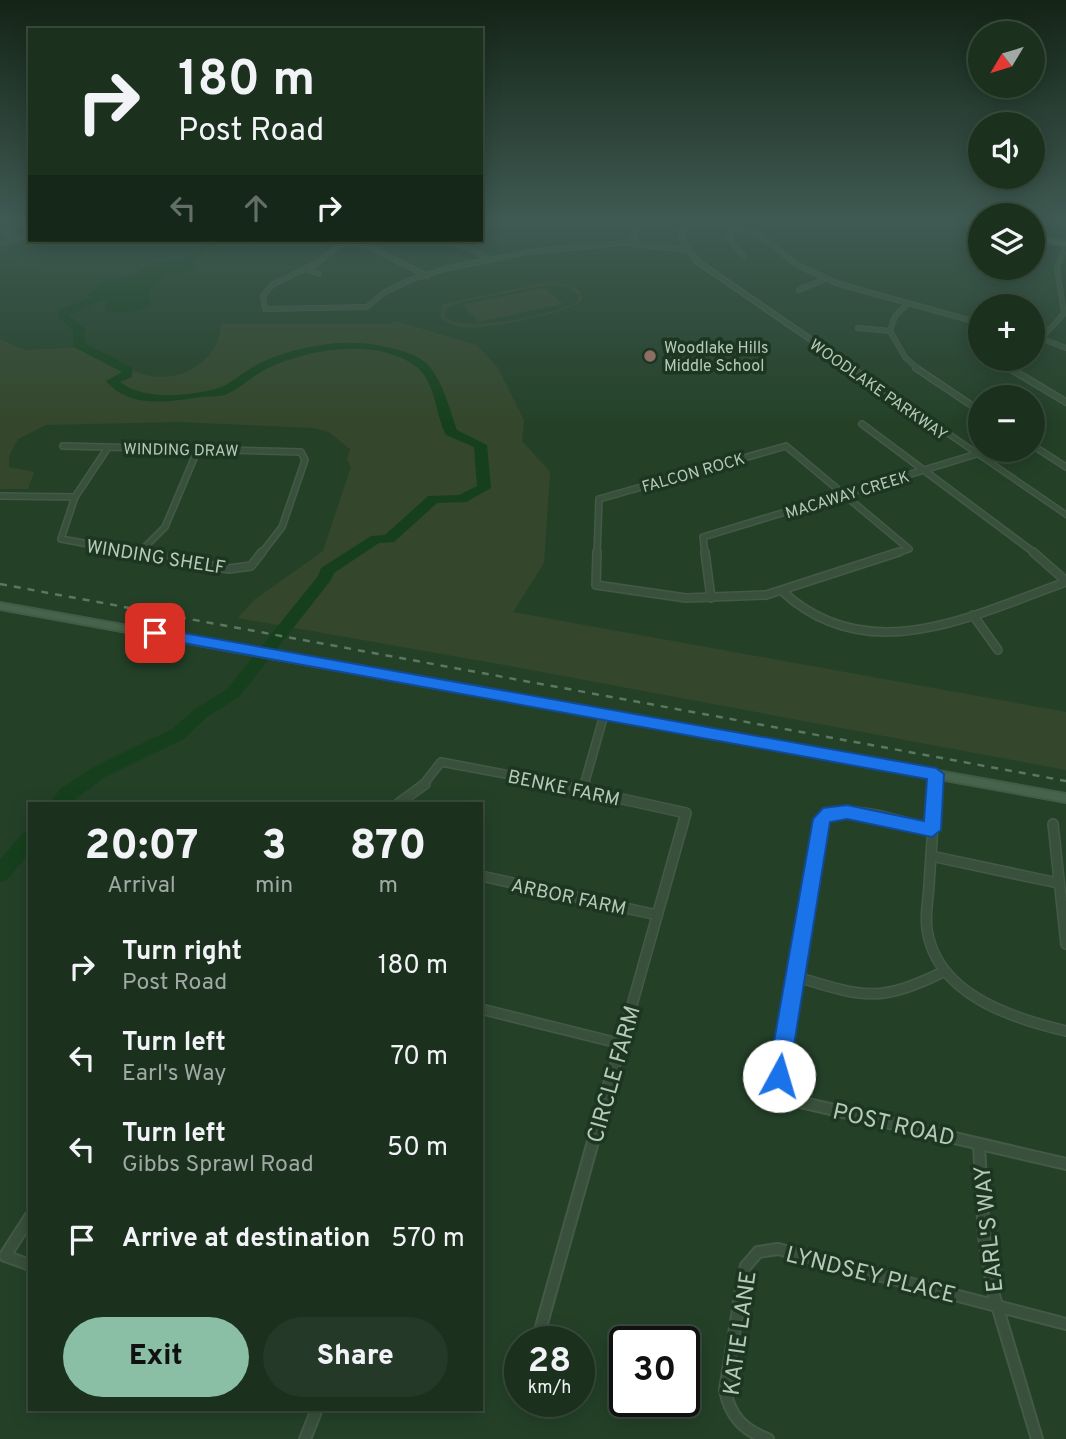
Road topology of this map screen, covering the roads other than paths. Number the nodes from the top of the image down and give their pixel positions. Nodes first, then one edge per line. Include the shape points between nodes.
1 (267, 289) edge
2 (393, 289) edge
3 (736, 289) edge
4 (858, 289) edge
5 (1060, 289) edge
6 (907, 304) junction
7 (968, 322) edge
8 (858, 328) dead end
9 (890, 331) junction
10 (1045, 334) edge
11 (1045, 340) edge
12 (1066, 348) edge
13 (1014, 371) edge
14 (1066, 402) edge
15 (968, 403) edge
16 (862, 424) dead end
17 (63, 446) dead end
18 (107, 449) junction
19 (198, 449) junction
20 (968, 450) edge
21 (1045, 453) edge
22 (968, 457) edge
23 (986, 462) edge
24 (1066, 467) edge
25 (922, 471) junction
26 (844, 495) junction
27 (0, 496) edge
28 (75, 497) junction
29 (1066, 515) edge
30 (139, 553) junction
31 (251, 566) joint
32 (1066, 581) edge
33 (782, 591) junction
34 (711, 598) junction
35 (0, 606) edge
36 (973, 615) junction
37 (998, 650) dead end
38 (604, 715) junction
39 (936, 774) junction
40 (583, 789) junction
41 (1066, 798) edge
42 (400, 802) edge
43 (686, 813) joint
44 (1054, 824) dead end
45 (932, 830) junction
46 (931, 856) junction
47 (1061, 862) edge
48 (483, 876) edge
49 (1058, 883) junction
50 (657, 915) junction
51 (1066, 944) edge
52 (945, 971) junction
53 (793, 976) junction
54 (483, 1009) edge
55 (1066, 1031) edge
56 (622, 1044) junction
57 (979, 1144) junction
58 (1066, 1164) edge
59 (28, 1219) edge
60 (758, 1252) joint
61 (28, 1264) edge
62 (997, 1306) junction
63 (1066, 1324) edge
64 (541, 1326) edge
65 (316, 1411) edge
66 (305, 1439) edge
67 (768, 1439) edge
68 (1037, 1439) edge

1 - 2 street via 262,302 265,309 367,307
3 - 20 street, WOODLAKE PARKWAY
4 - 6 street
5 - 10 street via 1064,314
6 - 7 street
6 - 9 street via 895,316
8 - 9 street
9 - 15 street via 897,349 913,366
11 - 12 street
13 - 14 street
16 - 25 street
17 - 18 street, WINDING DRAW
18 - 19 street, WINDING DRAW
18 - 28 street
19 - 30 street via 165,527
19 - 31 street, WINDING DRAW via 301,452 305,460 282,527
21 - 24 street
22 - 25 street, MACAWAY CREEK
23 - 29 street, WOODLAKE PARKWAY
25 - 26 street, MACAWAY CREEK
25 - 32 street
26 - 33 street via 909,549
26 - 34 street, MACAWAY CREEK via 703,537
26 - 34 street, FALCON ROCK via 786,446 599,499 596,585 665,597
27 - 28 street
28 - 30 street, WINDING SHELF via 61,539
30 - 31 street, WINDING SHELF via 229,569
32 - 36 street
33 - 34 street
33 - 36 street via 814,616 861,631 916,634
35 - 38 main road
36 - 37 street
38 - 39 main road
38 - 40 street
39 - 41 main road
39 - 45 street
40 - 42 street, BENKE FARM via 441,762 430,780
40 - 43 street, BENKE FARM
43 - 50 street, CIRCLE FARM
44 - 47 street
45 - 46 street
45 - 53 street, POST ROAD via 847,812 824,815
46 - 49 street
46 - 52 street via 926,926
47 - 49 street
48 - 50 street, ARBOR FARM
49 - 51 street
50 - 56 street, CIRCLE FARM
52 - 53 street via 884,995 856,993
52 - 55 street via 969,993 1001,1010
53 - 57 street, POST ROAD via 778,1066 782,1085 792,1097
54 - 56 street
56 - 64 street, CIRCLE FARM
57 - 58 street, EARL'S WAY
57 - 62 street, EARL'S WAY via 984,1236
59 - 61 street via 5,1255
60 - 62 street, LYNDSEY PLACE via 778,1249
60 - 67 street, KATIE LANE via 746,1265 725,1390 739,1425
62 - 63 street, LYNDSEY PLACE
62 - 68 street, EARL'S WAY
65 - 66 street

